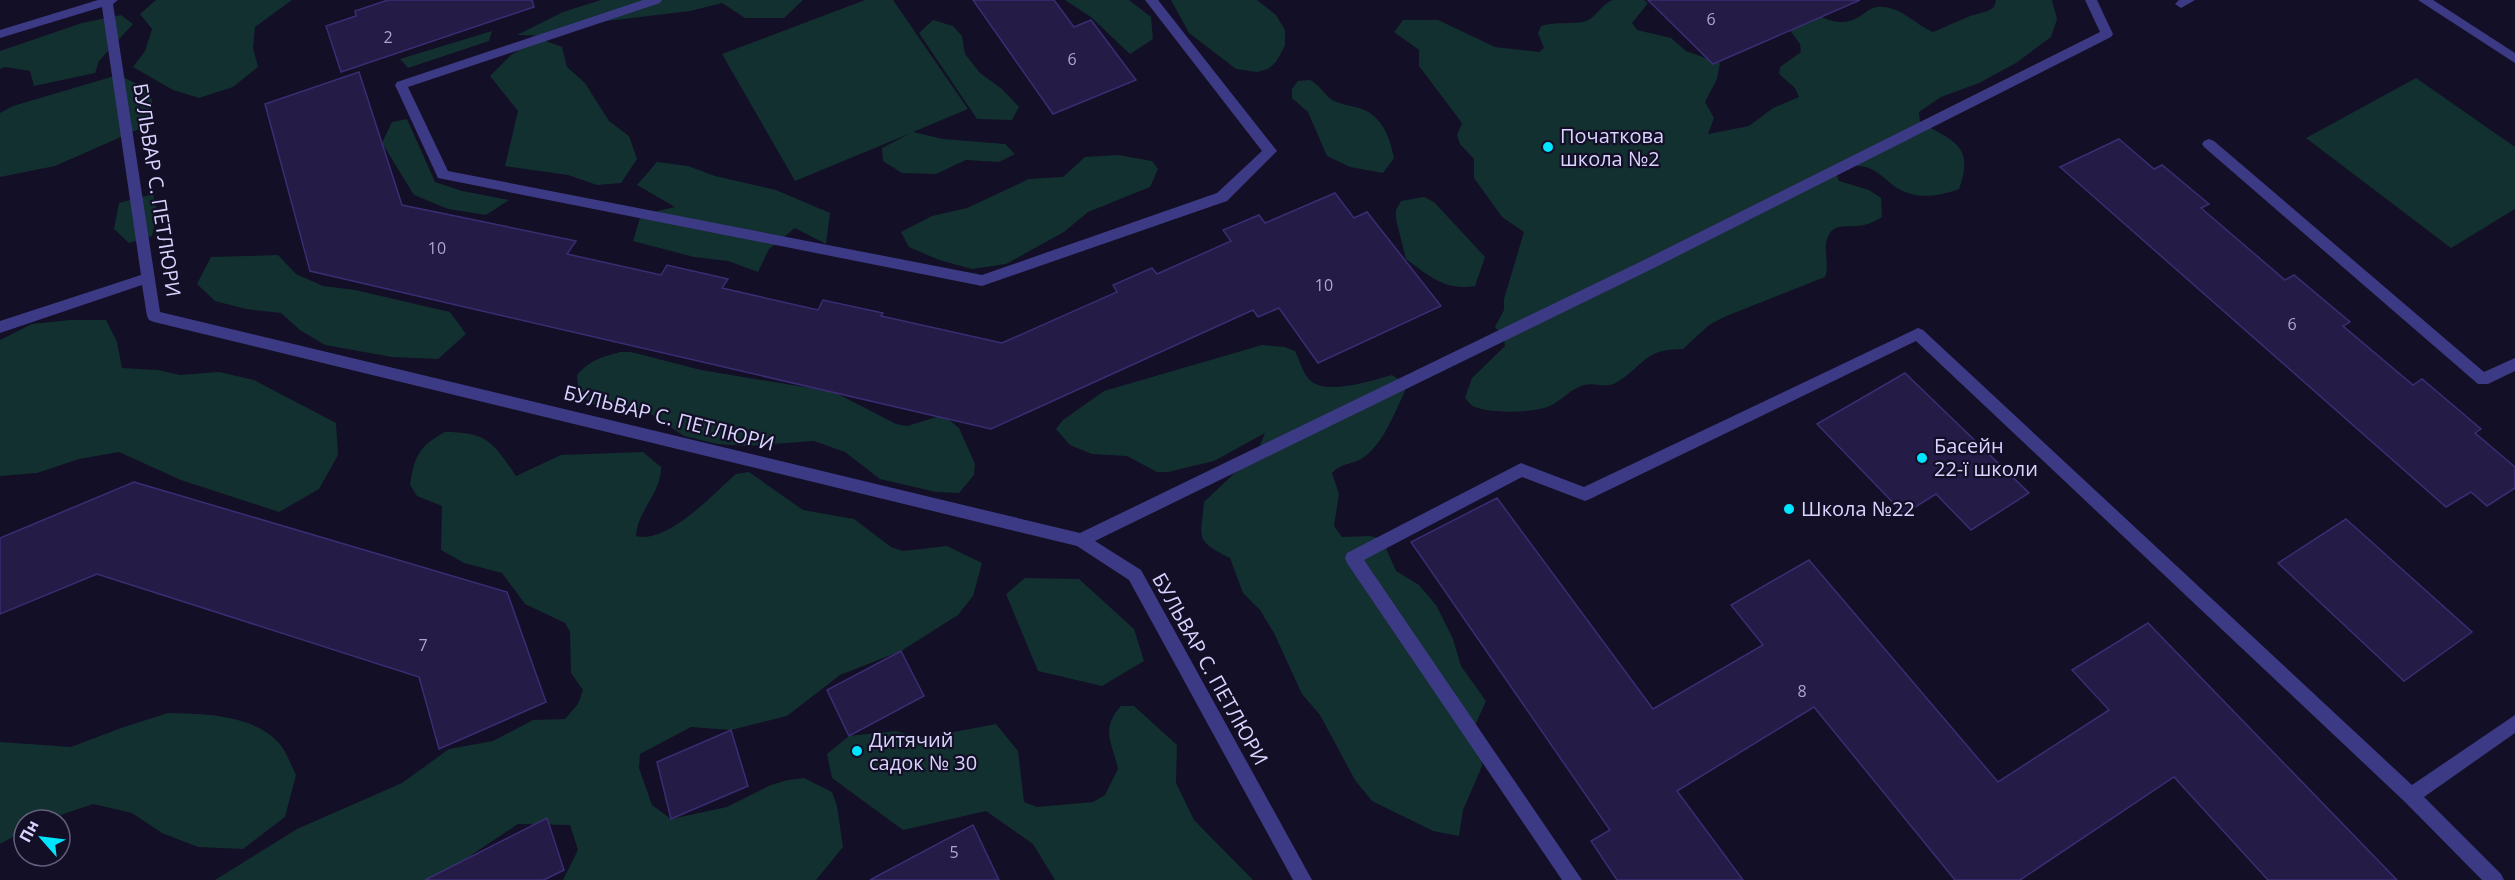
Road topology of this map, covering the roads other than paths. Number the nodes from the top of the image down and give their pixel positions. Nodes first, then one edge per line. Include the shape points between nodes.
1 (656, 0) edge
2 (1151, 0) edge
3 (2091, 0) edge
4 (2424, 0) edge
5 (110, 1) edge
6 (0, 34) edge
7 (2515, 59) edge
8 (2209, 144) dead end
9 (147, 278) junction
10 (0, 327) edge
11 (2515, 364) edge
12 (1081, 540) junction
13 (2515, 723) edge
14 (2411, 796) junction
15 (1304, 880) edge
16 (1573, 880) edge
17 (2495, 880) edge

1 - 2 street via 401,85 443,175 982,281 1222,196 1270,151
3 - 12 street via 2107,34 1649,264
4 - 7 street
5 - 6 street
5 - 9 street, БУЛЬВАР C. ПЕТЛЮРИ
8 - 11 street via 2483,380
9 - 10 street
9 - 12 street, БУЛЬВАР C. ПЕТЛЮРИ via 154,316
12 - 15 street, БУЛЬВАР C. ПЕТЛЮРИ via 1135,575
13 - 14 street
14 - 16 street via 1918,334 1585,494 1521,470 1353,558
14 - 17 street

